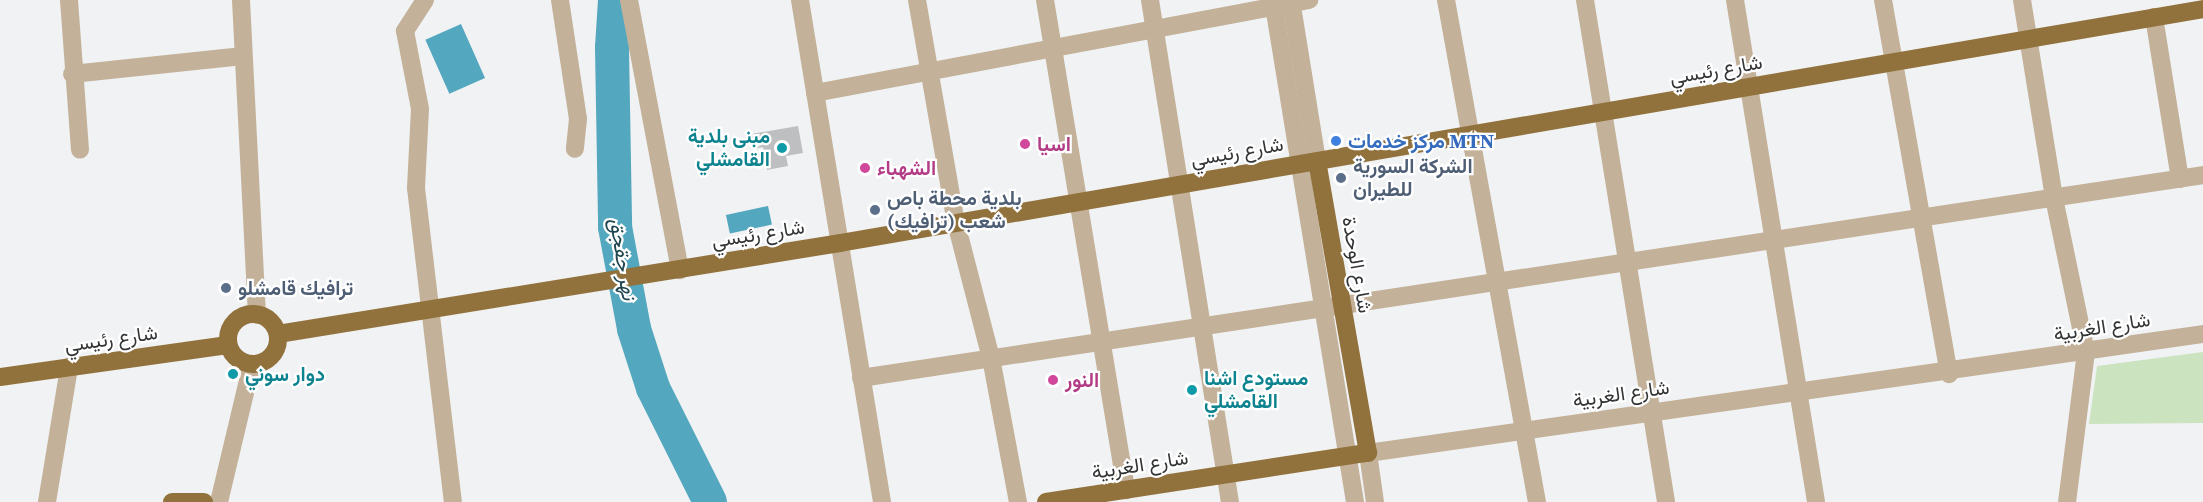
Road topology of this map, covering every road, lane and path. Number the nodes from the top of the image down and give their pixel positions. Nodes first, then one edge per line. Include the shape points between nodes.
1 (69, 0) edge
2 (241, 0) edge
3 (425, 0) edge
4 (560, 0) edge
5 (630, 0) edge
6 (800, 0) edge
7 (917, 0) edge
8 (1045, 0) edge
9 (1150, 0) edge
10 (1446, 0) edge
11 (1585, 0) edge
12 (1734, 0) edge
13 (1883, 0) edge
14 (2022, 0) edge
15 (1288, 2) edge
16 (2203, 9) edge
17 (2154, 17) junction
18 (1154, 29) junction
19 (2028, 39) junction
20 (1053, 48) junction
21 (243, 56) junction
22 (1894, 62) junction
23 (930, 71) junction
24 (72, 74) junction
25 (1749, 87) junction
26 (815, 93) junction
27 (1603, 112) junction
28 (1468, 135) junction
29 (574, 149) dead end
30 (80, 150) dead end
31 (1308, 163) junction
32 (2203, 175) edge
33 (2180, 179) junction
34 (1179, 185) junction
35 (2054, 198) junction
36 (1078, 202) junction
37 (1921, 217) junction
38 (956, 223) junction
39 (1774, 240) junction
40 (840, 243) junction
41 (1627, 262) junction
42 (671, 271) junction
43 (1498, 281) junction
44 (1331, 307) junction
45 (433, 308) junction
46 (256, 315) junction
47 (1202, 326) junction
48 (278, 334) junction
49 (2203, 334) edge
50 (1101, 341) junction
51 (228, 345) junction
52 (2086, 352) junction
53 (991, 358) junction
54 (252, 364) junction
55 (69, 367) junction
56 (1949, 374) junction
57 (0, 377) edge
58 (861, 378) junction
59 (1798, 392) junction
60 (1651, 412) junction
61 (1524, 430) junction
62 (1368, 453) junction
63 (1347, 455) junction
64 (1226, 474) junction
65 (1126, 490) junction
66 (47, 502) edge
67 (172, 502) edge
68 (204, 502) edge
69 (219, 502) edge
70 (453, 502) edge
71 (882, 502) edge
72 (1017, 502) edge
73 (1046, 502) edge
74 (1230, 502) edge
75 (1354, 502) edge
76 (1375, 502) edge
77 (1537, 502) edge
78 (1666, 502) edge
79 (1816, 502) edge
80 (2067, 502) edge

1 - 24 street
2 - 21 street
3 - 45 street via 405,31 420,109 416,188
4 - 29 street via 578,119
5 - 42 street
6 - 26 street
7 - 23 street
8 - 20 street
9 - 18 street
10 - 28 street
11 - 27 street
12 - 25 street
13 - 22 street
14 - 19 street
15 - 18 street
15 - 31 street, شارع الوحدة
16 - 17 highway, شارع رئيسي
17 - 19 highway, شارع رئيسي
17 - 33 street
18 - 20 street
18 - 34 street
19 - 22 highway, شارع رئيسي
19 - 35 street
20 - 23 street
20 - 36 street
21 - 24 street
21 - 46 street
22 - 25 highway, شارع رئيسي
22 - 37 street
23 - 26 street
23 - 38 street
24 - 30 street
25 - 27 highway, شارع رئيسي
25 - 39 street
26 - 40 street
27 - 28 highway, شارع رئيسي
27 - 41 street
28 - 31 highway, شارع رئيسي
28 - 43 street
31 - 34 highway, شارع رئيسي
31 - 44 highway, شارع الوحدة
32 - 33 street
33 - 35 street
34 - 36 highway, شارع رئيسي
34 - 47 street
35 - 37 street
35 - 52 street
36 - 38 highway, شارع رئيسي
36 - 50 street
37 - 39 street
37 - 56 street
38 - 40 highway, شارع رئيسي
38 - 53 street
39 - 41 street
39 - 59 street
40 - 42 highway, شارع رئيسي
40 - 58 street
41 - 43 street
41 - 60 street
42 - 45 highway, شارع رئيسي
43 - 44 street
43 - 61 street
44 - 47 street
44 - 62 highway, شارع الوحدة
44 - 63 street, شارع الوحدة
45 - 48 highway, شارع رئيسي
45 - 70 street
46 - 48 highway via 266,318
46 - 51 highway via 247,315 232,326
47 - 50 street
47 - 64 street
48 - 54 highway via 275,352
49 - 52 street, شارع الغربية
50 - 53 street
50 - 65 street
51 - 54 highway via 237,358
51 - 55 highway, شارع رئيسي
52 - 56 street, شارع الغربية
52 - 80 street
53 - 58 street
53 - 72 street
54 - 69 street
55 - 57 highway, شارع رئيسي
55 - 66 street
56 - 59 street, شارع الغربية
58 - 71 street
59 - 60 street, شارع الغربية
59 - 79 street
60 - 61 street, شارع الغربية
60 - 78 street
61 - 62 street, شارع الغربية
61 - 77 street
62 - 63 highway, شارع الغربية
62 - 76 street, شارع الوحدة
63 - 64 highway, شارع الغربية
63 - 75 street, شارع الوحدة
64 - 65 highway, شارع الغربية
64 - 74 street
65 - 73 highway, شارع الغربية
67 - 68 highway

